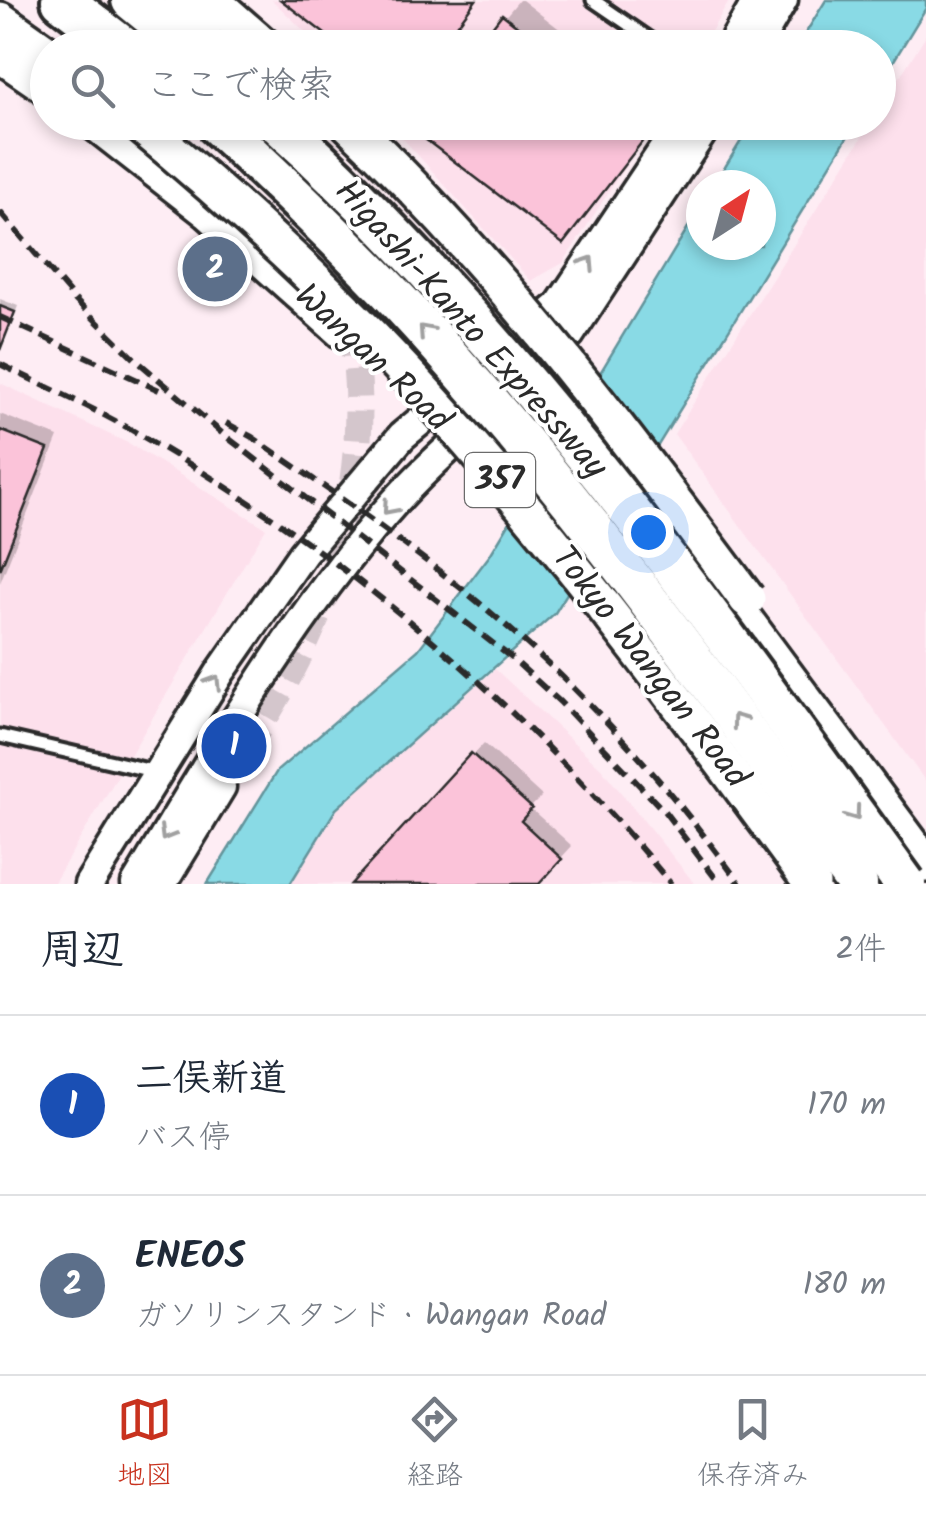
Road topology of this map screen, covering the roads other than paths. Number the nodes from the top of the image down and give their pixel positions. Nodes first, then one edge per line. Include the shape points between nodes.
1 (62, 0) edge
2 (132, 0) edge
3 (178, 0) edge
4 (210, 0) edge
5 (593, 0) edge
6 (758, 0) edge
7 (784, 0) edge
8 (0, 20) edge
9 (101, 30) edge
10 (169, 30) edge
11 (202, 30) edge
12 (242, 30) edge
13 (637, 30) edge
14 (740, 30) edge
15 (766, 30) edge
16 (30, 41) edge
17 (0, 54) edge
18 (30, 75) edge
19 (118, 140) edge
20 (157, 140) edge
21 (234, 140) edge
22 (276, 140) edge
23 (294, 140) edge
24 (349, 140) edge
25 (365, 140) edge
26 (670, 140) edge
27 (698, 140) edge
28 (328, 242) tunnel mouth
29 (535, 348) junction
30 (429, 412) junction
31 (457, 438) junction
32 (624, 621) joint
33 (0, 736) edge
34 (157, 772) junction
35 (210, 784) junction
36 (926, 847) edge
37 (926, 864) edge
38 (89, 884) edge
39 (136, 884) edge
40 (162, 884) edge
41 (812, 884) edge
42 (829, 884) edge
43 (857, 884) edge
44 (905, 884) edge

1 - 9 highway
2 - 10 highway
3 - 11 street
4 - 12 highway
5 - 13 lane
6 - 14 street
7 - 15 street
8 - 16 highway
17 - 18 highway
19 - 30 highway, Wangan Road / 357 via 252,248
20 - 41 highway, Tokyo Wangan Road / 357, bridge via 304,269 448,418 572,566
43 -> 21 highway, Higashi-Kanto Expressway, bridge via 684,646 481,393 348,248
22 - 28 street
23 -> 44 highway, Higashi-Kanto Expressway, bridge via 410,255 544,405 716,624
24 - 29 highway
25 - 36 highway, bridge via 469,247 580,378
29 -> 26 street
27 - 29 street via 585,313
29 - 30 street
29 - 31 street
29 - 37 highway
30 - 31 highway, Wangan Road / 357
34 -> 30 street via 302,553
31 - 32 highway, Wangan Road / 357, bridge
31 -> 35 street via 383,515 313,604 254,690
32 - 42 highway, Tokyo Wangan Road / 357
33 - 34 lane
34 - 35 street
34 - 38 street
35 -> 39 street
35 - 40 street

